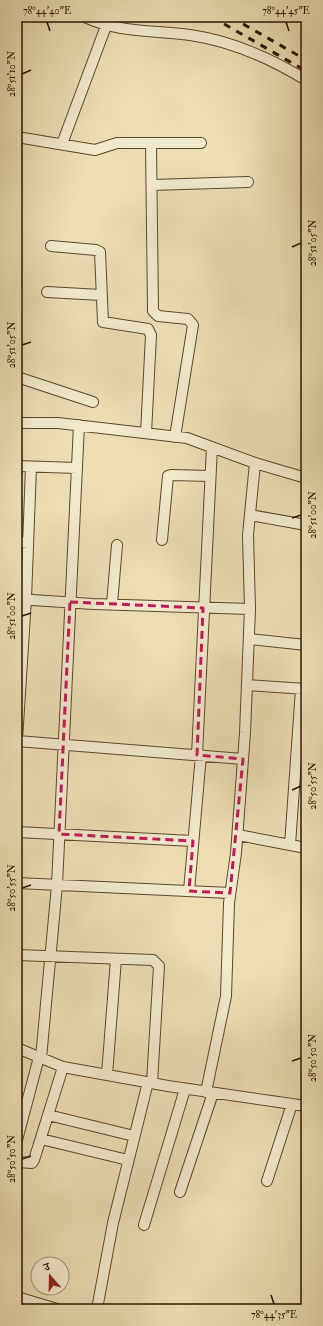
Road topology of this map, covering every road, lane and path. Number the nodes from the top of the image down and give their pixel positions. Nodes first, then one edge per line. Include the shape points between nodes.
1 (85, 17) edge
2 (106, 26) junction
3 (306, 80) edge
4 (17, 137) edge
5 (201, 142) dead end
6 (151, 143) junction
7 (62, 144) junction
8 (248, 182) dead end
9 (152, 185) junction
10 (51, 246) dead end
11 (46, 292) dead end
12 (101, 295) junction
13 (17, 377) edge
14 (93, 402) dead end
15 (17, 423) edge
16 (79, 425) junction
17 (146, 433) junction
18 (175, 437) junction
19 (212, 447) junction
20 (255, 463) junction
21 (17, 466) edge
22 (31, 467) junction
23 (77, 468) junction
24 (210, 476) junction
25 (306, 478) edge
26 (250, 515) junction
27 (306, 525) edge
28 (162, 540) dead end
29 (17, 542) edge
30 (28, 543) junction
31 (117, 545) dead end
32 (22, 599) edge
33 (70, 602) junction
34 (112, 604) junction
35 (203, 608) junction
36 (250, 609) junction
37 (249, 640) junction
38 (20, 644) edge
39 (306, 645) edge
40 (247, 686) junction
41 (304, 689) edge
42 (18, 697) edge
43 (17, 741) edge
44 (64, 745) junction
45 (199, 755) junction
46 (243, 759) junction
47 (17, 832) edge
48 (59, 834) junction
49 (238, 835) junction
50 (193, 841) junction
51 (290, 845) junction
52 (306, 848) edge
53 (17, 883) edge
54 (57, 886) junction
55 (189, 891) junction
56 (230, 893) junction
57 (17, 955) edge
58 (51, 956) junction
59 (116, 959) junction
60 (17, 1048) edge
61 (40, 1057) junction
62 (63, 1067) junction
63 (107, 1074) junction
64 (150, 1082) junction
65 (185, 1089) junction
66 (210, 1092) junction
67 (292, 1104) junction
68 (306, 1106) edge
69 (48, 1115) junction
70 (134, 1136) junction
71 (41, 1139) junction
72 (17, 1140) edge
73 (128, 1160) junction
74 (17, 1162) edge
75 (267, 1181) dead end
76 (180, 1192) dead end
77 (144, 1224) dead end
78 (17, 1297) edge
79 (98, 1306) edge
80 (57, 1309) edge

1 - 2 street
2 - 3 street via 211,39 266,58
2 - 7 street
4 - 7 street
5 - 6 street
6 - 7 street via 117,143 94,150
6 - 9 street
8 - 9 street
9 - 18 street via 153,311 158,316 188,319 193,325
10 - 12 street via 100,252
11 - 12 street
12 - 17 street via 103,322 148,329 152,335
13 - 14 street
15 - 16 street
16 - 17 street
16 - 23 street
17 - 18 street
18 - 19 street via 187,438
19 - 20 street
19 - 24 street
20 - 25 street
20 - 26 street
21 - 22 street
22 - 23 street
22 - 30 street
23 - 33 street
24 - 28 street via 168,476
24 - 35 street
26 - 27 street
26 - 36 street
29 - 30 street
30 - 32 street
31 - 34 street
32 - 33 street
32 - 38 street
33 - 34 street
33 - 44 street
34 - 35 street
35 - 36 street
35 - 45 street
36 - 37 street
37 - 39 street
37 - 40 street
38 - 42 street
40 - 41 street
40 - 46 street
41 - 51 street
42 - 43 street
43 - 44 street
44 - 45 street
44 - 48 street
45 - 46 street
45 - 50 street
46 - 49 street
47 - 48 street
48 - 50 street
48 - 54 street
49 - 51 street
49 - 56 street
50 - 55 street
51 - 52 street
53 - 54 street
54 - 55 street
54 - 58 street
55 - 56 street
56 - 66 street via 226,996
57 - 58 street
58 - 59 street
58 - 61 street
59 - 63 street
59 - 64 street via 153,960 159,966
60 - 61 street
61 - 62 street
61 - 72 street
62 - 63 street
62 - 69 street
63 - 64 street
64 - 65 street
64 - 70 street
65 - 66 street
65 - 77 street
66 - 67 street
66 - 76 street
67 - 68 street
67 - 75 street
69 - 70 street
69 - 71 street
70 - 73 street
71 - 73 street
71 - 74 street via 32,1163
73 - 79 street via 113,1223
78 - 80 street

